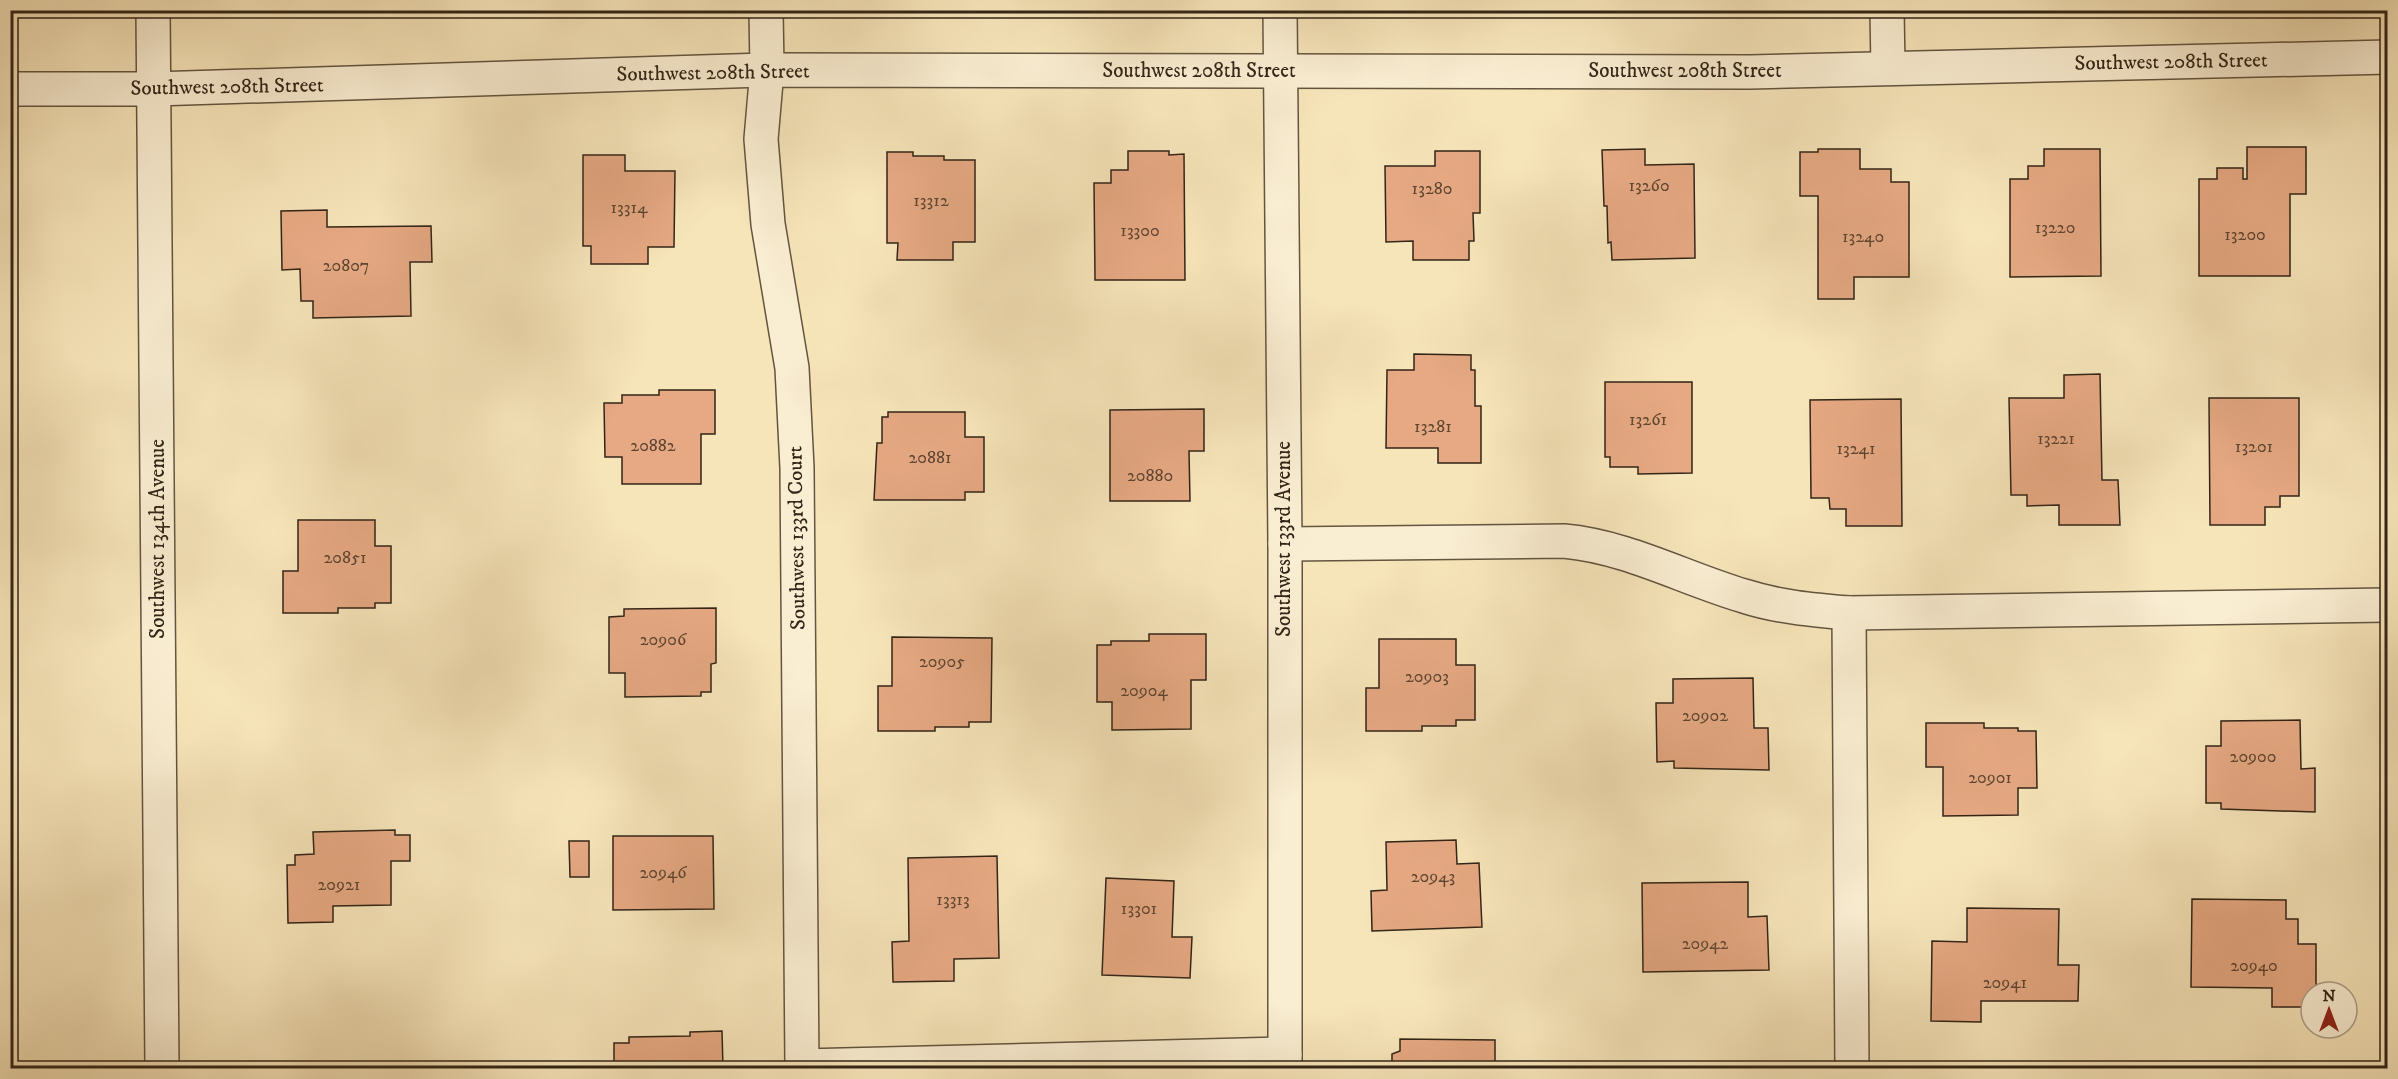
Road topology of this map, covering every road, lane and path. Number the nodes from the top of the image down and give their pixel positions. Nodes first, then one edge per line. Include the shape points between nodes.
1 (153, 10) edge
2 (766, 10) edge
3 (1280, 10) edge
4 (1887, 10) edge
5 (2388, 57) edge
6 (1888, 68) junction
7 (767, 70) junction
8 (1280, 71) junction
9 (10, 89) edge
10 (154, 89) junction
11 (1285, 544) junction
12 (2388, 605) edge
13 (1849, 613) junction
14 (1285, 1061) edge
15 (802, 1067) edge
16 (162, 1068) edge
17 (1852, 1068) edge

1 - 10 street, Southwest 134th Avenue
2 - 7 street, Southwest 133rd Court
3 - 8 street, Southwest 133rd Avenue
4 - 6 street
5 - 6 street, Southwest 208th Street
6 - 8 street, Southwest 208th Street via 1750,72
7 - 8 street, Southwest 208th Street
7 - 10 street, Southwest 208th Street
7 - 15 street, Southwest 133rd Court via 760,139 768,224 792,368 797,468
8 - 11 street, Southwest 133rd Avenue
9 - 10 street, Southwest 208th Street
10 - 16 street, Southwest 134th Avenue
11 - 13 street via 1591,543 1743,596
11 - 14 street, Southwest 133rd Avenue
12 - 13 street
13 - 17 street
14 - 15 street

